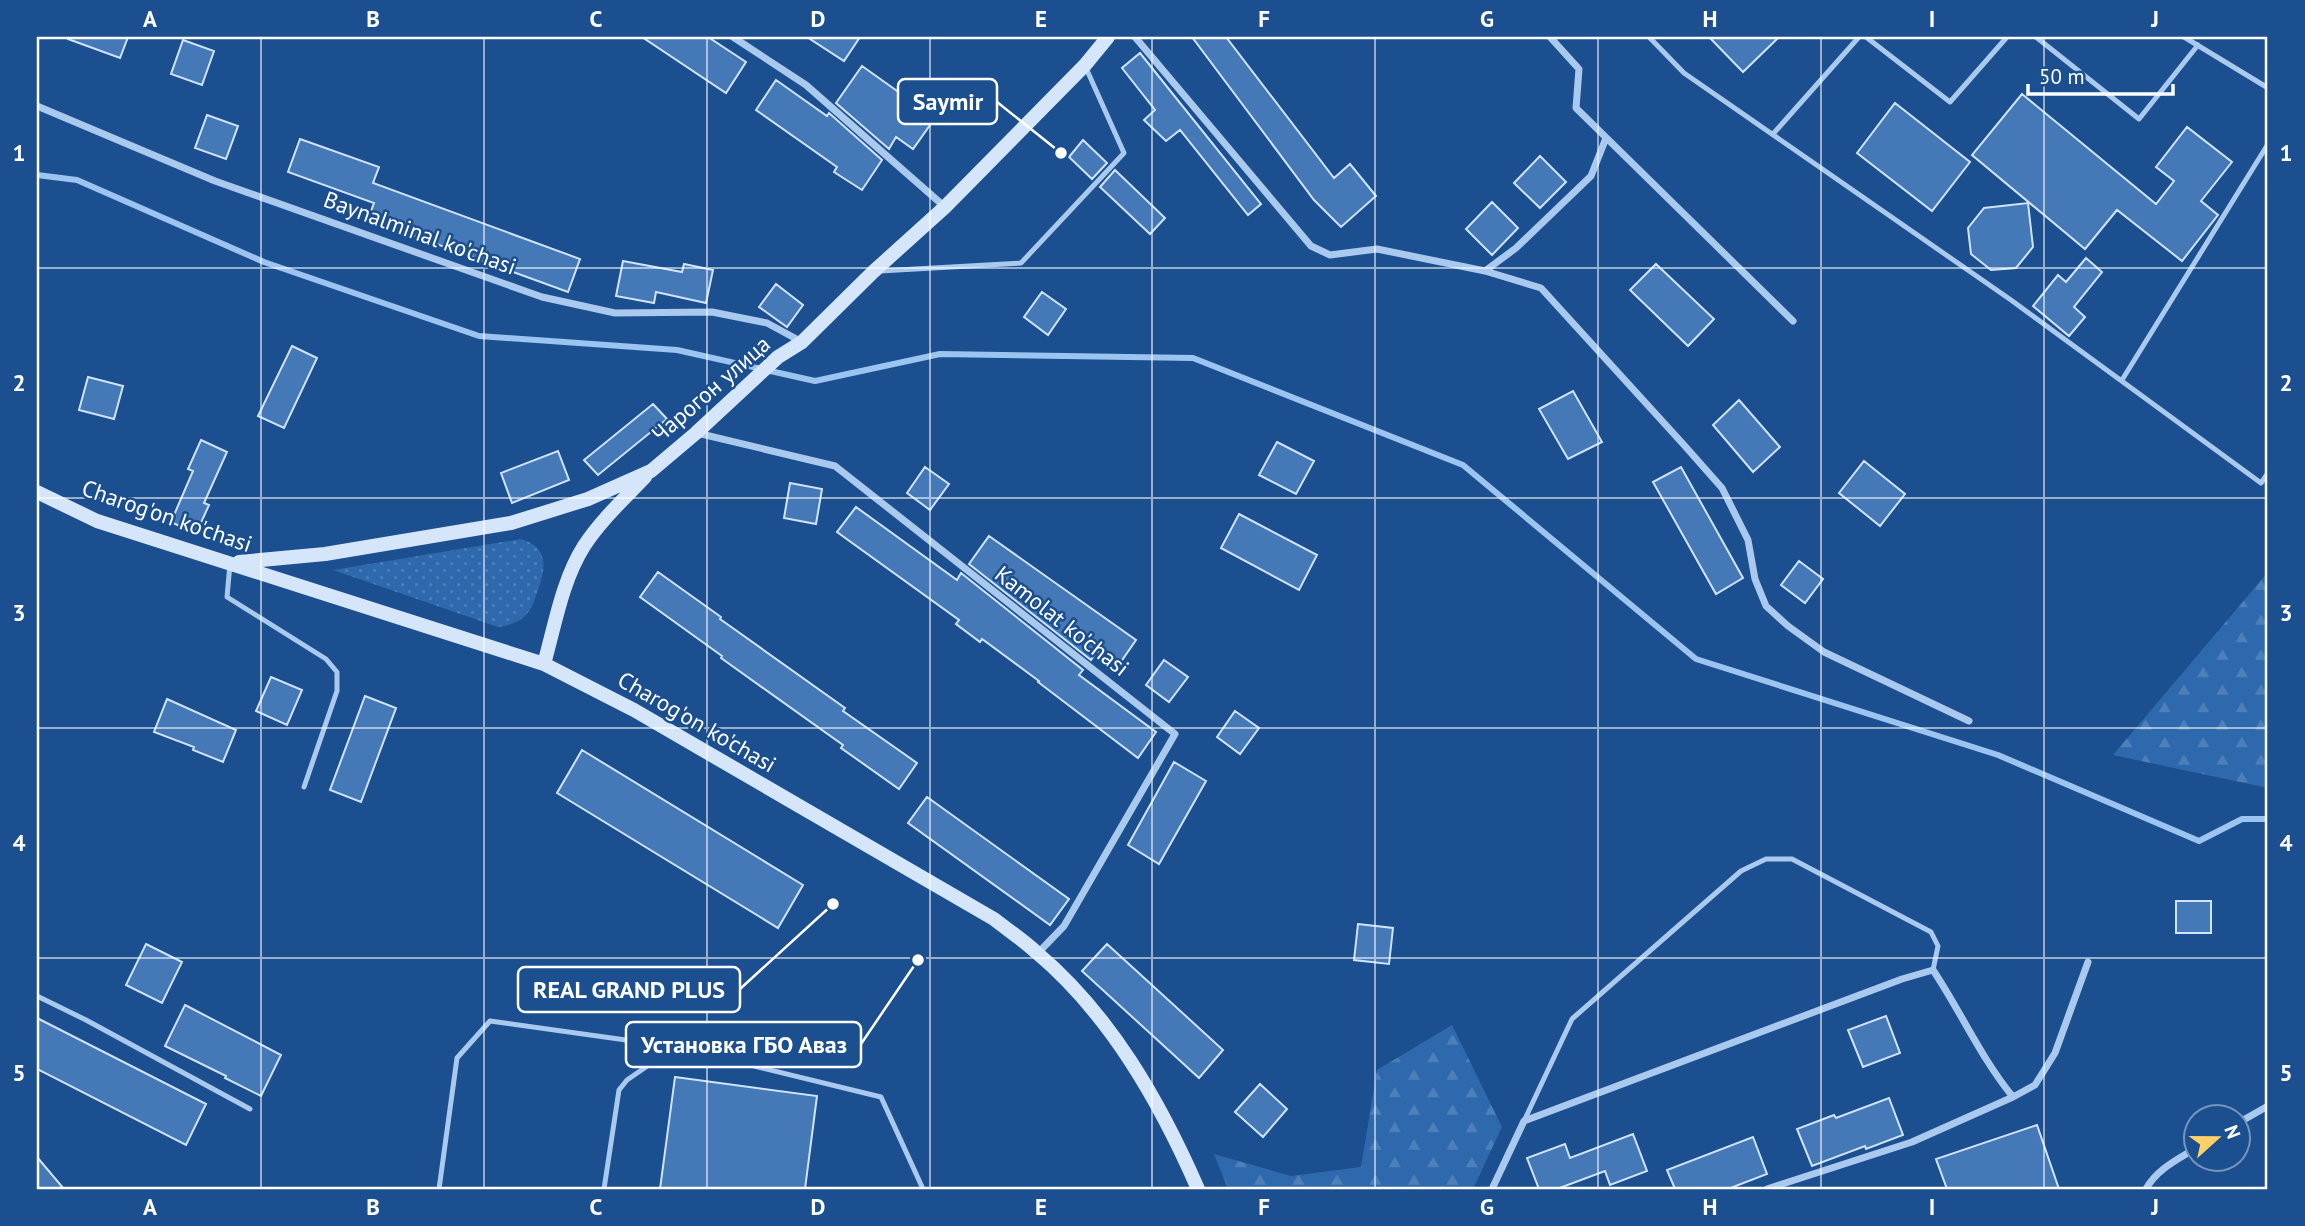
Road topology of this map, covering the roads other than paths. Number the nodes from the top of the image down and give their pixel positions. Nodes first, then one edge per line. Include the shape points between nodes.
1 (733, 37) edge
2 (1108, 37) edge
3 (1135, 37) edge
4 (1550, 37) edge
5 (1649, 37) edge
6 (1859, 37) edge
7 (1866, 37) edge
8 (2007, 37) edge
9 (2036, 37) edge
10 (2184, 37) edge
11 (2198, 45) junction
12 (1084, 65) junction
13 (2268, 88) edge
14 (37, 106) edge
15 (1773, 134) junction
16 (1606, 138) junction
17 (2268, 144) edge
18 (945, 207) junction
19 (1485, 271) junction
20 (873, 272) junction
21 (1793, 321) dead end
22 (802, 342) junction
23 (2122, 380) junction
24 (696, 433) junction
25 (651, 471) junction
26 (2268, 473) edge
27 (37, 492) edge
28 (230, 563) junction
29 (544, 664) junction
30 (1969, 720) dead end
31 (303, 787) dead end
32 (1038, 953) junction
33 (2088, 962) dead end
34 (1933, 970) junction
35 (37, 996) edge
36 (676, 1046) junction
37 (2013, 1097) junction
38 (2268, 1106) edge
39 (250, 1109) dead end
40 (2252, 1116) edge
41 (1524, 1121) junction
42 (2182, 1157) edge
43 (439, 1189) edge
44 (604, 1189) edge
45 (923, 1189) edge
46 (1198, 1189) edge
47 (1492, 1189) edge
48 (1766, 1189) edge
49 (2146, 1189) edge

1 - 18 street via 806,85
2 - 12 main road, Чарогон улица
3 - 19 street via 1311,246 1330,254 1377,249
4 - 16 street via 1579,69 1576,108
5 - 15 lane via 1684,72
6 - 15 lane
7 - 8 lane via 1950,102
9 - 11 lane via 2140,119
10 - 11 lane
11 - 13 lane
12 - 18 main road, Чарогон улица
12 - 20 lane via 1124,153 1021,263
14 - 22 street, Baynalminal ko'chasi via 215,181 542,297 615,313 712,312 767,323
15 - 23 lane
16 - 19 street via 1591,176 1516,248
16 - 21 street
17 - 23 lane
18 - 20 main road, Чарогон улица
19 - 30 street via 1541,288 1721,488 1748,540 1755,579 1766,606 1824,652
20 - 22 main road, Чарогон улица
22 - 24 main road, Чарогон улица via 778,357
23 - 26 lane via 2261,483
24 - 25 main road, Чарогон улица
24 - 32 street, Kamolat ko'chasi via 835,466 1175,734 1064,926
25 - 28 main road, Чарогон улица via 588,499 511,523 325,554
25 - 29 main road via 583,547 568,578
27 - 28 main road, Charog'on ko'chasi via 97,521
28 - 29 main road, Charog'on ko'chasi
28 - 31 lane via 227,597 326,659 337,672 337,691
29 - 32 main road, Charog'on ko'chasi via 634,710 982,912
32 - 46 main road, Charog'on ko'chasi via 1074,989 1135,1068
33 - 37 street via 2055,1053 2035,1085
34 - 37 street via 1993,1072
34 - 41 street
34 - 41 lane via 1938,946 1931,932 1792,859 1766,859 1741,871 1572,1019
35 - 39 lane
36 - 43 lane via 490,1021 457,1058
36 - 44 lane via 619,1090
36 - 45 lane via 881,1097
37 - 48 street via 1912,1142
38 - 40 street
41 - 47 street
42 - 49 street via 2152,1179

